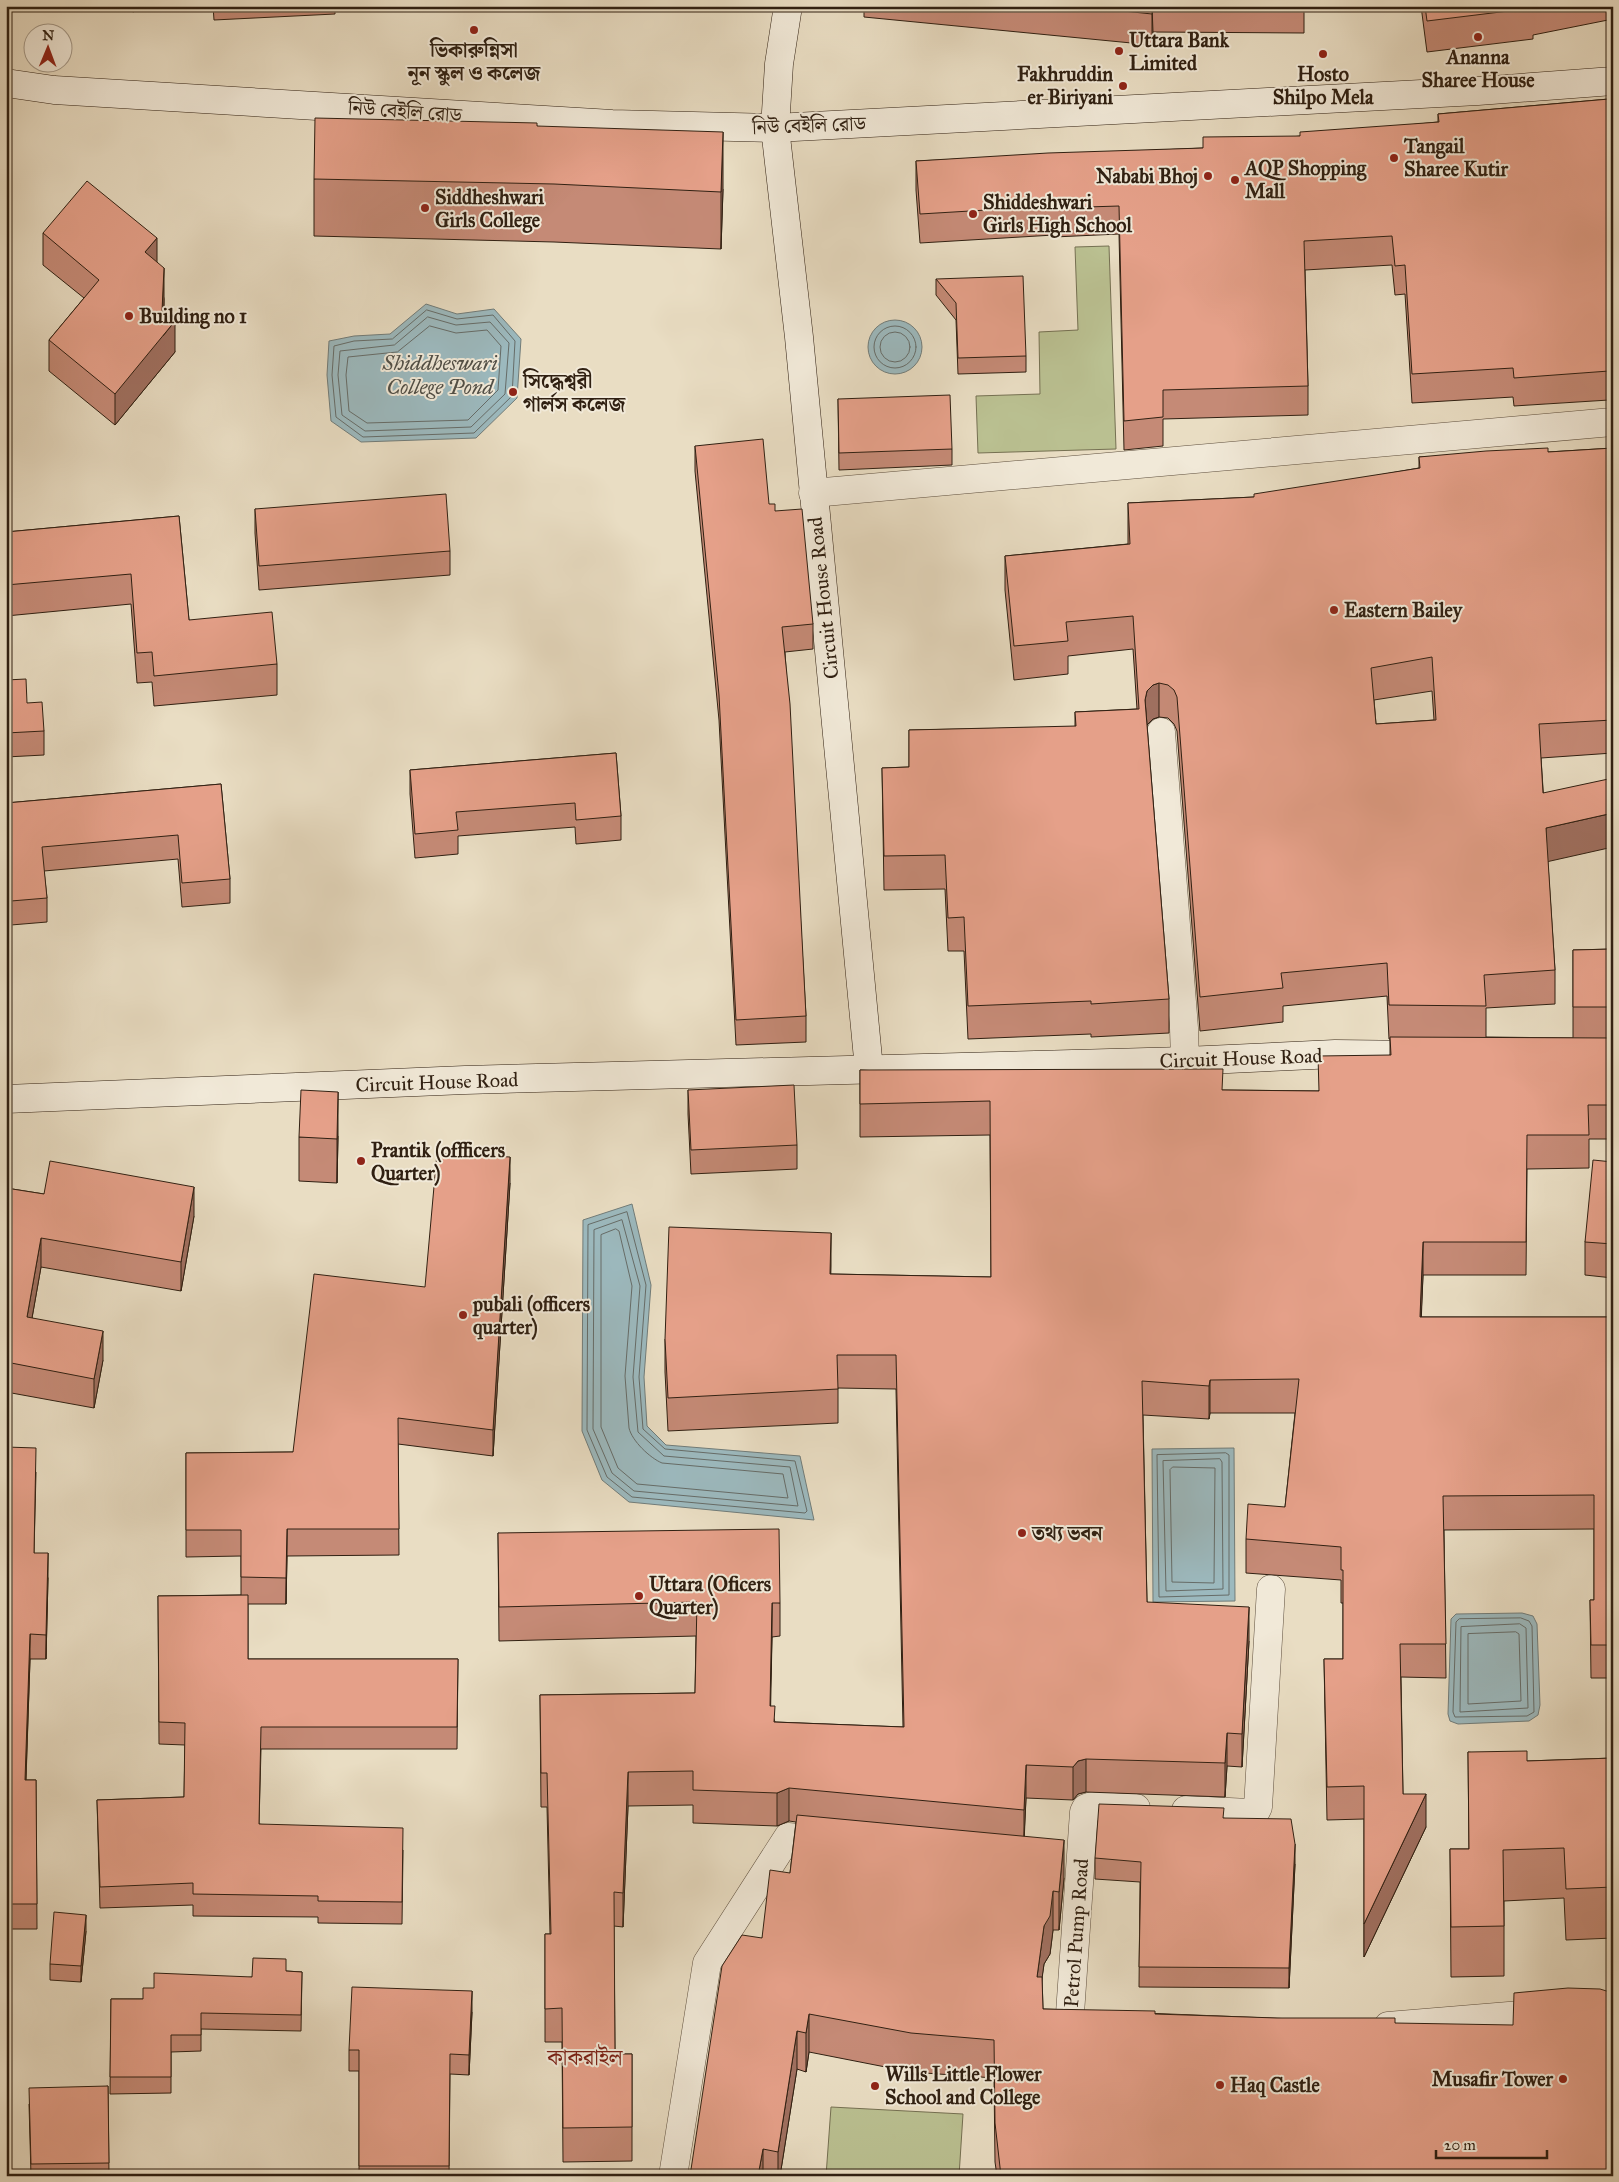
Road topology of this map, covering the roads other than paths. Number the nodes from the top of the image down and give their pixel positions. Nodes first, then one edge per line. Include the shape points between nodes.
1 (788, 6) edge
2 (1613, 81) edge
3 (6, 83) edge
4 (775, 128) junction
5 (1612, 422) edge
6 (813, 493) junction
7 (1161, 732) dead end
8 (1454, 1055) edge
9 (1185, 1061) junction
10 (869, 1069) junction
11 (6, 1099) edge
12 (1271, 1589) dead end
13 (857, 1843) edge
14 (1052, 1861) edge
15 (1081, 1864) junction
16 (1613, 2010) edge
17 (1364, 2027) edge
18 (1108, 2028) edge
19 (673, 2176) edge

1 - 4 street, Circuit House Road via 779,64
2 - 4 street, নিউ বেইলি রোড
3 - 4 street, নিউ বেইলি রোড via 54,90 602,123
4 - 6 street, Circuit House Road
5 - 6 street
6 - 10 street, Circuit House Road
7 - 9 street
8 - 9 street, Circuit House Road via 1336,1054
9 - 10 street, Circuit House Road
10 - 11 street, Circuit House Road via 465,1080
12 - 15 street, Petrol Pump Road via 1256,1811 1086,1808
13 - 19 street via 788,1837 707,1963
14 - 15 street
15 - 18 street, Petrol Pump Road via 1069,2028
16 - 17 street via 1604,2008

